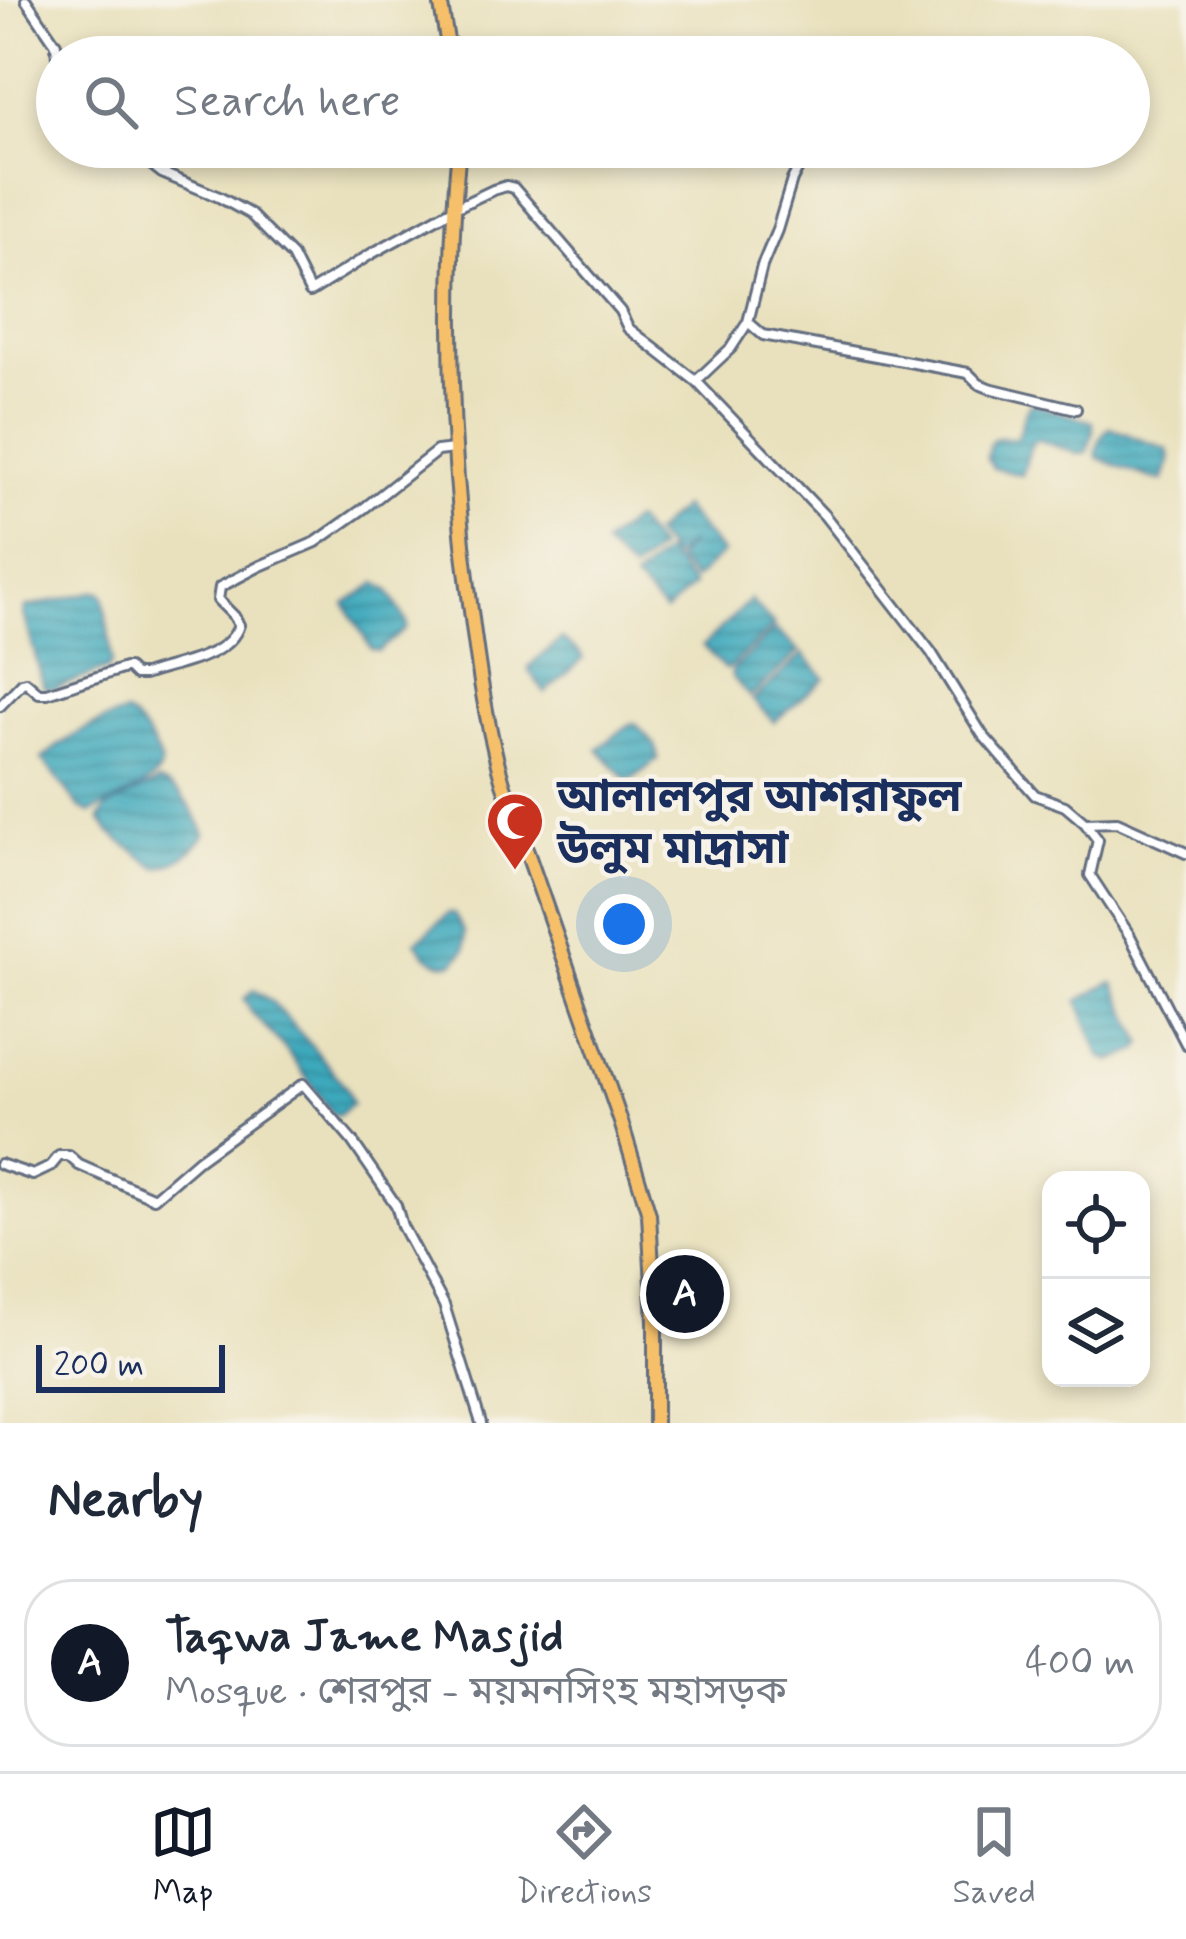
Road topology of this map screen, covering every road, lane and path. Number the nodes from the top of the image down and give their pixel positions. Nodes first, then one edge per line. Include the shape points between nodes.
1 (26, 0) edge
2 (440, 0) edge
3 (51, 36) edge
4 (446, 36) edge
5 (156, 168) edge
6 (457, 168) edge
7 (798, 168) edge
8 (453, 209) junction
9 (748, 322) junction
10 (696, 381) junction
11 (1076, 409) dead end
12 (454, 449) junction
13 (0, 706) edge
14 (1085, 823) junction
15 (1186, 854) edge
16 (1186, 1044) edge
17 (0, 1164) edge
18 (481, 1423) edge
19 (655, 1423) edge

1 - 3 street
2 - 4 main road
5 - 8 street via 250,214 292,256 310,292
6 - 8 main road
7 - 9 street
8 - 10 street via 514,188 628,328
8 - 12 main road
9 - 10 street
9 - 11 street via 764,335 968,374 989,388
10 - 14 street via 825,516 1035,795
12 - 13 street via 437,451 316,542 220,587 218,600 239,625 218,650 144,675 125,668 47,693 22,682
12 - 19 main road via 490,740 649,1214
14 - 15 street via 1117,822
14 - 16 street via 1098,840 1090,875
17 - 18 street via 33,1175 69,1156 154,1198 304,1084 396,1205 444,1305

